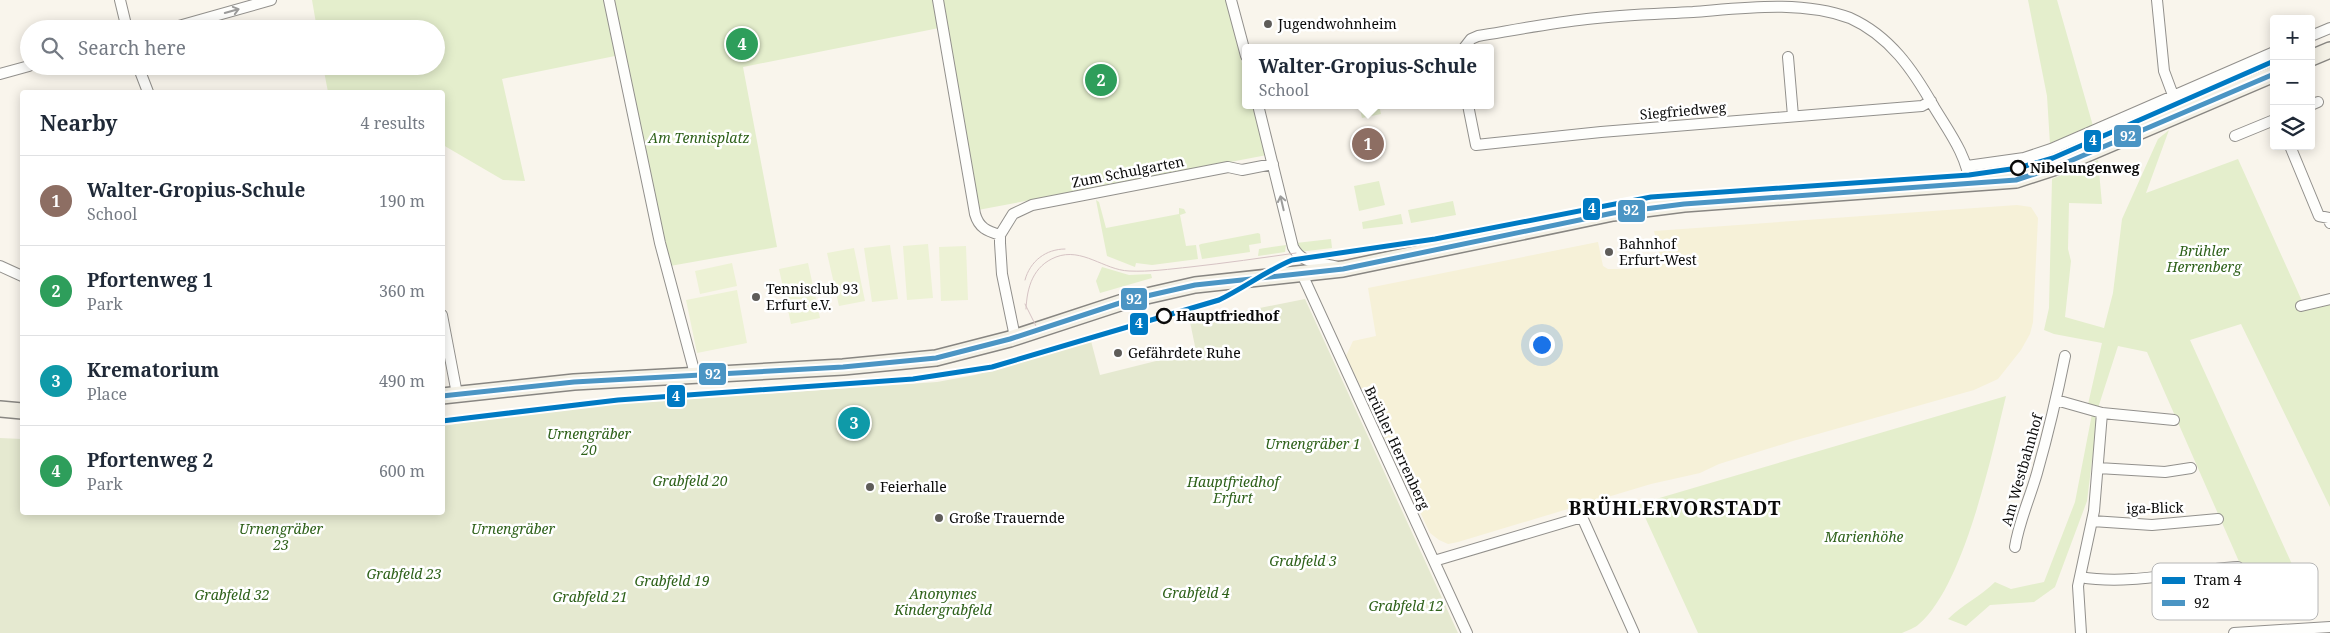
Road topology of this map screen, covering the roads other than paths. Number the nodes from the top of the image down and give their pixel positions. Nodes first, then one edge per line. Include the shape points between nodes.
1 (120, 0) edge
2 (271, 0) edge
3 (609, 0) edge
4 (938, 0) edge
5 (1231, 0) edge
6 (2157, 0) edge
7 (125, 20) edge
8 (200, 20) edge
9 (2330, 28) edge
10 (2315, 34) edge
11 (1243, 44) edge
12 (1468, 44) edge
13 (2330, 50) edge
14 (2270, 54) edge
15 (2315, 56) edge
16 (1788, 57) dead end
17 (20, 68) edge
18 (0, 74) edge
19 (141, 75) edge
20 (2270, 76) edge
21 (147, 90) edge
22 (2173, 96) junction
23 (1932, 101) junction
24 (1259, 109) edge
25 (1469, 109) edge
26 (2180, 114) junction
27 (1793, 116) junction
28 (2270, 122) edge
29 (2235, 136) dead end
30 (2292, 150) edge
31 (1273, 164) junction
32 (1967, 166) junction
33 (1970, 185) junction
34 (2330, 223) edge
35 (1000, 235) junction
36 (0, 266) edge
37 (1343, 269) junction
38 (1302, 274) junction
39 (20, 275) edge
40 (2330, 299) edge
41 (2300, 306) dead end
42 (1015, 337) junction
43 (445, 345) edge
44 (2065, 356) dead end
45 (694, 374) junction
46 (450, 395) edge
47 (2056, 400) junction
48 (0, 409) edge
49 (20, 411) edge
50 (2102, 413) junction
51 (2174, 420) dead end
52 (2098, 468) junction
53 (2191, 468) dead end
54 (2218, 519) dead end
55 (2092, 521) junction
56 (2015, 547) dead end
57 (1434, 561) junction
58 (2080, 578) junction
59 (2152, 578) edge
60 (2329, 628) edge
61 (2304, 631) edge
62 (1467, 633) edge
63 (1634, 633) edge
64 (2081, 633) edge
65 (2234, 633) edge

1 - 7 street
8 -> 2 street
3 - 45 street via 660,243
4 - 35 street via 977,222 982,228
5 - 11 street
6 - 22 street via 2164,70
9 - 10 street
12 - 23 street via 1478,36 1587,19 1771,6 1817,7 1848,17 1881,36 1905,61
13 - 15 main road
14 - 22 street
16 - 27 street
17 - 18 street
19 - 21 street
20 - 26 main road
22 - 26 street
22 - 32 street via 2051,149 2024,158
23 - 27 street, Siegfriedweg via 1922,106
23 - 32 street
24 - 31 street
25 - 27 street, Siegfriedweg via 1476,145
26 - 33 main road via 2056,168 2016,180
28 - 29 street
30 - 34 street via 2319,216 2328,218
31 - 35 street, Zum Schulgarten via 1242,170 1228,167 1032,205 1014,214
37 -> 31 street via 1323,262 1308,262 1296,254
32 - 33 street
33 - 37 main road via 1640,209
35 - 42 street via 1002,274
36 - 39 street
37 - 38 main road
38 - 42 main road via 1195,285 1128,300
38 - 57 street, Brühler Herrenberg
40 - 41 street
42 - 45 main road via 936,358 904,362
43 - 46 street
44 - 47 street, Am Westbahnhof
45 - 46 main road
47 - 50 street, Am Westbahnhof
47 - 56 street, Am Westbahnhof via 2032,491 2018,526
48 - 49 main road
50 - 51 street
50 - 52 street
52 - 53 street via 2166,472
52 - 55 street
54 - 55 street, iga-Blick via 2152,525
55 - 58 street
57 - 62 street, Brühler Herrenberg
57 - 63 street via 1582,517
58 - 59 street
58 - 64 street
60 - 61 street
61 - 65 street

